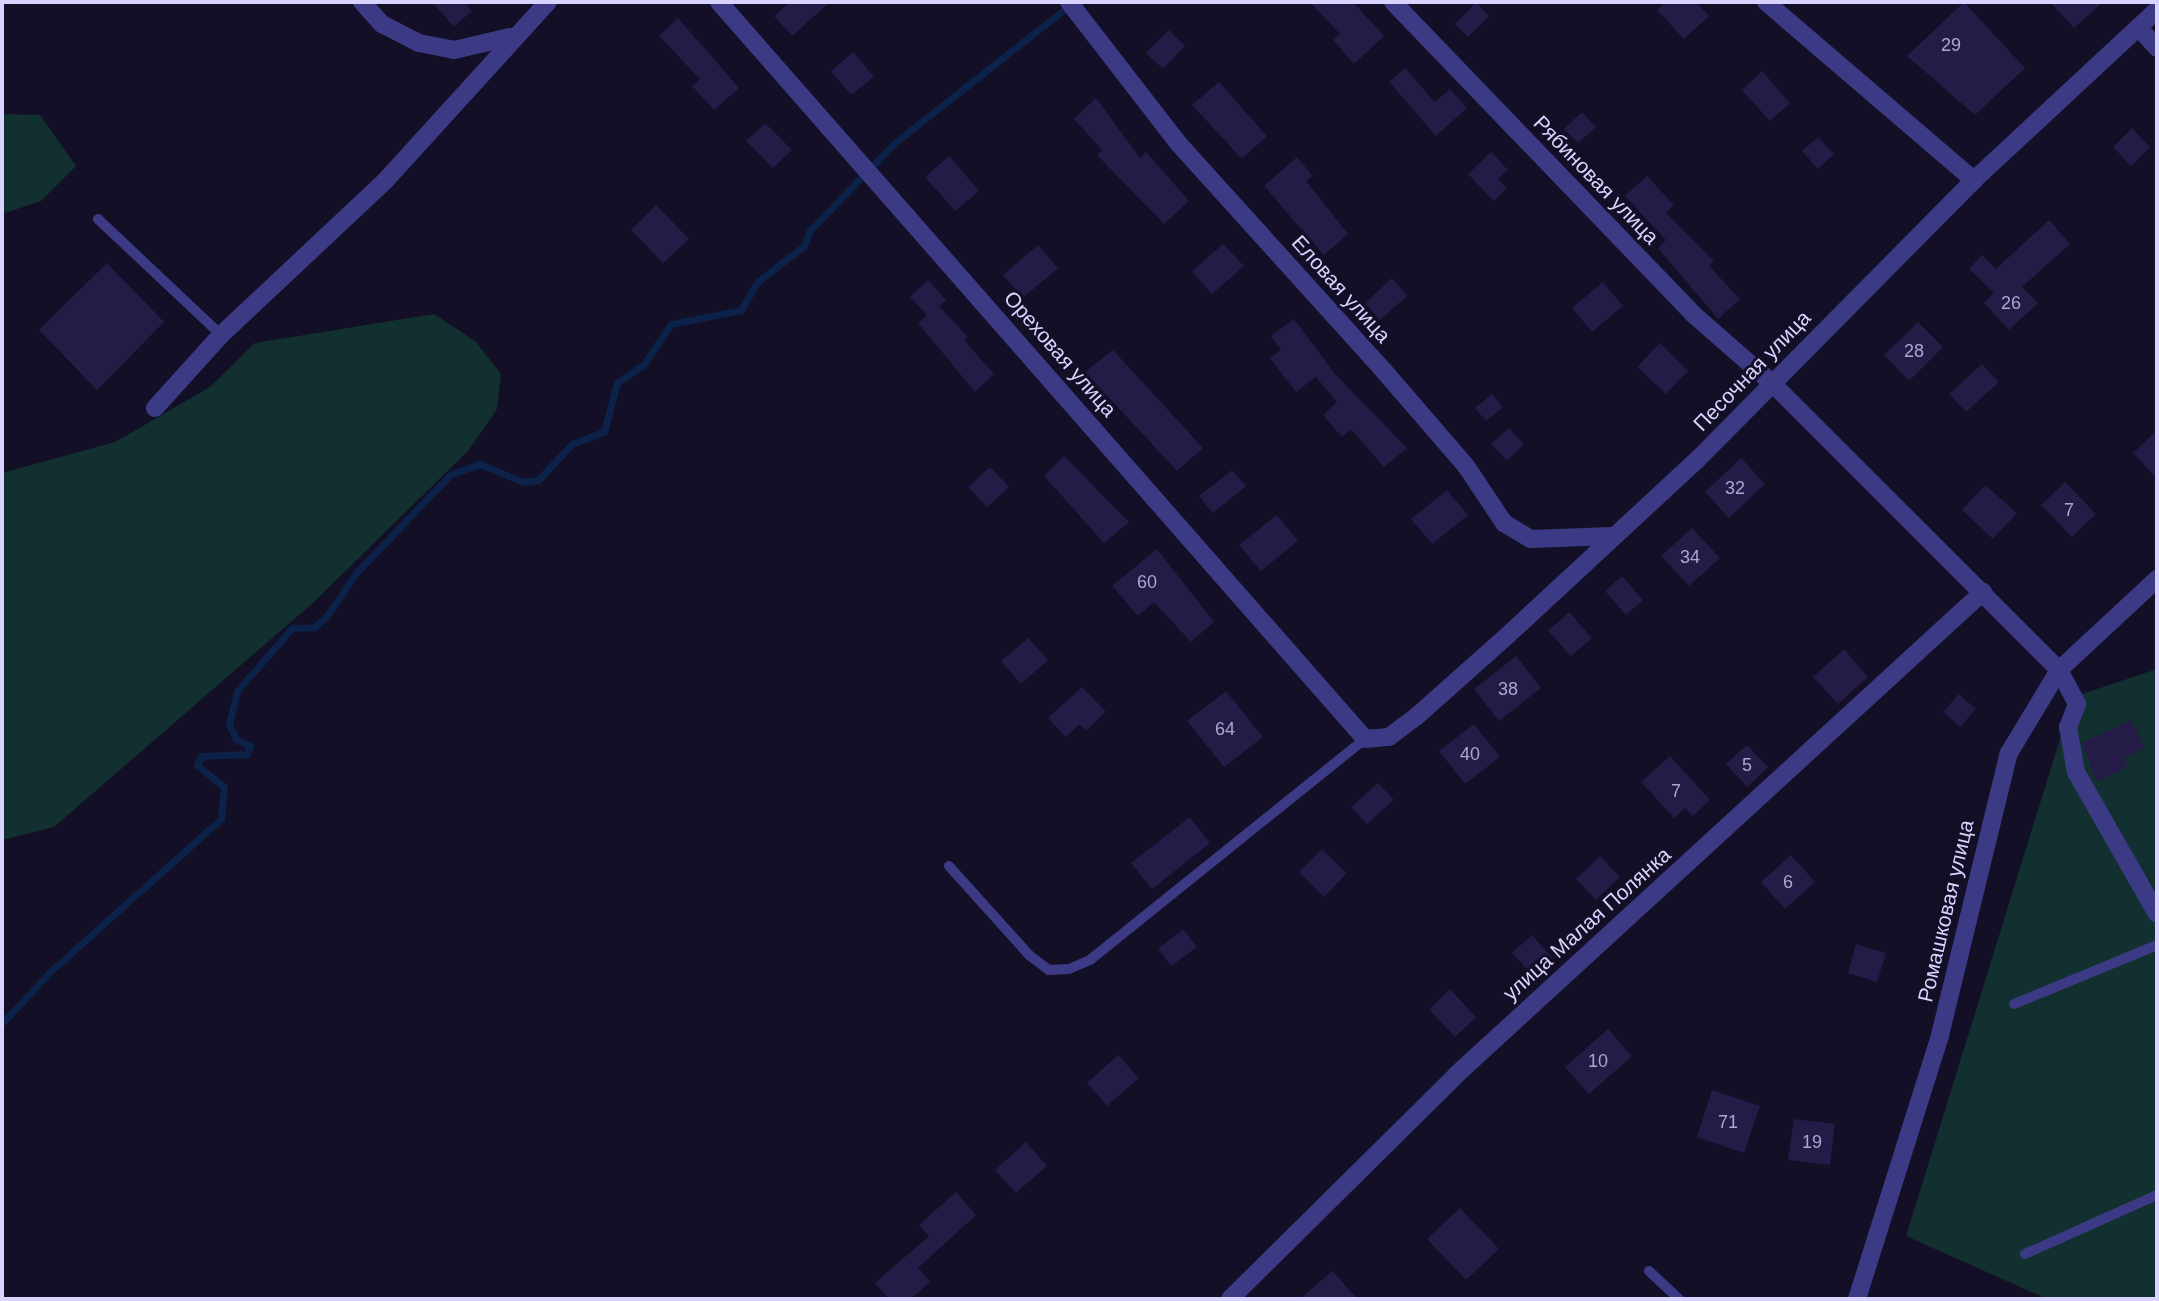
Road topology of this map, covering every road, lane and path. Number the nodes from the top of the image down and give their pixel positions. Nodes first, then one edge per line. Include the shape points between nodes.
1 (362, 2) edge
2 (548, 2) edge
3 (719, 2) edge
4 (1069, 2) edge
5 (1393, 2) edge
6 (1766, 2) edge
7 (2157, 10) edge
8 (2139, 28) junction
9 (510, 37) junction
10 (2157, 48) edge
11 (1974, 180) junction
12 (98, 219) dead end
13 (221, 335) junction
14 (1773, 384) junction
15 (155, 408) dead end
16 (1612, 536) junction
17 (2157, 579) edge
18 (1983, 592) junction
19 (2059, 670) junction
20 (1364, 739) junction
21 (949, 866) dead end
22 (2157, 914) edge
23 (2157, 945) edge
24 (2014, 1004) dead end
25 (2157, 1195) edge
26 (2025, 1254) dead end
27 (1649, 1271) dead end
28 (1230, 1299) edge
29 (1679, 1299) edge
30 (1857, 1299) edge

1 - 9 street via 382,24 419,43 454,50
2 - 9 street
3 - 20 street, Ореховая улица
4 - 16 street, Еловая улица via 1178,143 1466,466 1504,523 1531,539
5 - 14 street, Рябиновая улица via 1693,314
6 - 11 street
7 - 8 street, Песочная улица
8 - 10 street
8 - 11 street, Песочная улица
9 - 13 street via 493,66 385,181
11 - 14 street, Песочная улица
12 - 13 lane
13 - 15 street
14 - 16 street, Песочная улица
14 - 18 street, Рябиновая улица
16 - 20 street, Песочная улица via 1417,716 1389,737
17 - 19 street, Ромашковая улица
18 - 19 street, Рябиновая улица
18 - 28 street, улица Малая Полянка via 1456,1074
19 - 22 street, Рябиновая улица via 2077,704 2068,727 2076,772
19 - 30 street, Ромашковая улица via 2009,753 1940,1035
20 - 21 lane via 1090,960 1069,969 1049,970 1029,955
23 - 24 lane
25 - 26 lane
27 - 29 lane

